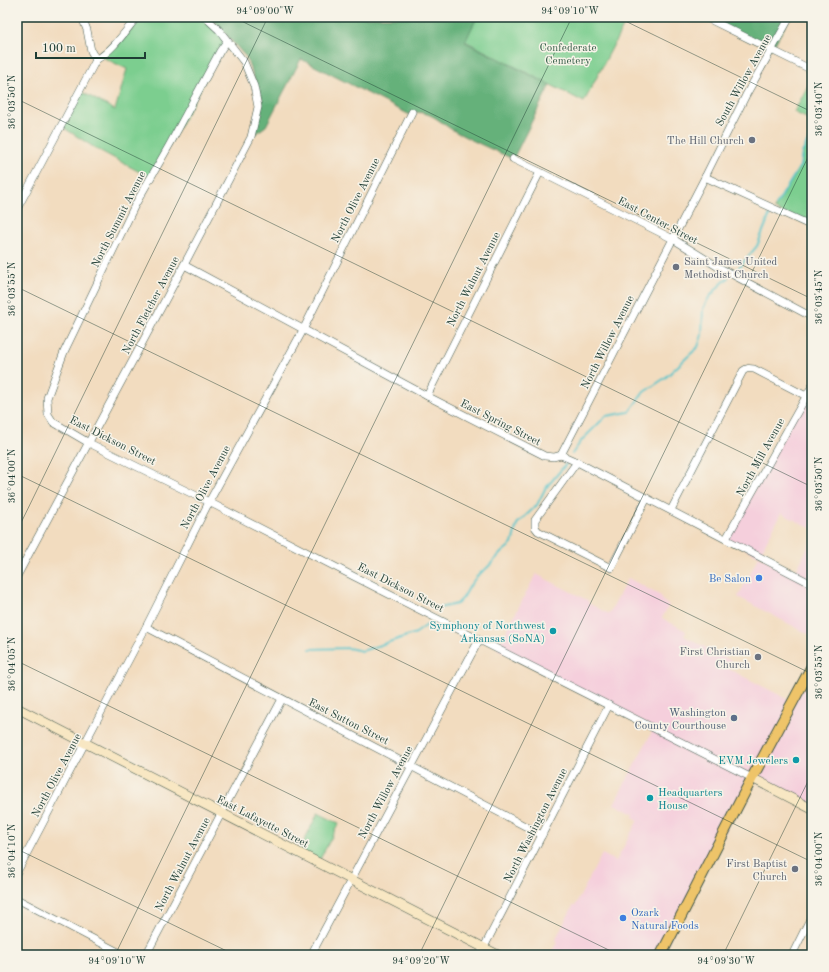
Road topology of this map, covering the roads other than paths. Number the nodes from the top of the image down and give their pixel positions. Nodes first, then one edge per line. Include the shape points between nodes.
1 (82, 17) edge
2 (137, 17) edge
3 (205, 17) edge
4 (705, 17) edge
5 (790, 17) edge
6 (227, 41) junction
7 (772, 49) junction
8 (96, 60) junction
9 (812, 70) edge
10 (412, 112) dead end
11 (513, 159) dead end
12 (540, 172) junction
13 (704, 177) junction
14 (17, 209) edge
15 (812, 226) edge
16 (673, 239) junction
17 (184, 265) junction
18 (812, 317) edge
19 (303, 330) junction
20 (812, 386) edge
21 (426, 396) junction
22 (809, 397) edge
23 (48, 414) joint
24 (89, 443) junction
25 (561, 454) junction
26 (577, 462) junction
27 (647, 498) junction
28 (209, 502) junction
29 (671, 510) junction
30 (726, 539) junction
31 (17, 576) edge
32 (812, 584) edge
33 (146, 627) junction
34 (479, 640) junction
35 (812, 666) edge
36 (282, 699) junction
37 (609, 706) junction
38 (17, 708) edge
39 (85, 743) junction
40 (412, 766) junction
41 (752, 778) junction
42 (812, 809) edge
43 (221, 814) junction
44 (542, 835) junction
45 (17, 872) edge
46 (350, 880) junction
47 (17, 899) edge
48 (812, 915) edge
49 (482, 951) edge
50 (124, 955) edge
51 (146, 955) edge
52 (311, 955) edge
53 (498, 955) edge
54 (661, 955) edge
55 (792, 955) edge

1 - 8 street
2 - 8 street via 112,48
3 - 6 street, North Fletcher Avenue
4 - 7 street
5 - 7 street, South Willow Avenue
6 - 17 street, North Fletcher Avenue via 244,62 254,86 258,107 251,137
6 - 23 street, North Summit Avenue via 135,205 64,352 47,398
7 - 9 street
7 - 13 street, South Willow Avenue
8 - 14 street
10 - 19 street, North Olive Avenue
11 - 12 street, East Center Street
12 - 16 street, East Center Street
12 - 21 street, North Walnut Avenue
13 - 15 street
13 - 16 street, South Willow Avenue
16 - 18 street, East Center Street via 720,268
16 - 25 street, North Willow Avenue
17 - 19 street, East Spring Street
17 - 24 street, North Fletcher Avenue
19 - 21 street, East Spring Street
19 - 28 street, North Olive Avenue
20 - 22 street, North Mill Avenue
21 - 25 street, East Spring Street via 544,456 554,457
22 - 29 street via 754,369 746,369 741,374
22 - 30 street, North Mill Avenue
23 - 24 street, East Dickson Street via 53,422
24 - 28 street, East Dickson Street
24 - 31 street, North Fletcher Avenue
25 - 26 street, East Spring Street
26 - 27 street, East Spring Street
26 - 27 street via 535,520 538,531 611,568
27 - 29 street, East Spring Street
28 - 33 street, North Olive Avenue
28 - 34 street, East Dickson Street
29 - 30 street, East Spring Street
30 - 32 street, East Spring Street
33 - 36 street, East Sutton Street
33 - 39 street, North Olive Avenue
34 - 37 street, East Dickson Street
34 - 40 street, North Willow Avenue
35 - 41 main road
36 - 40 street, East Sutton Street
36 - 43 street, North Walnut Avenue
37 - 41 street, East Dickson Street
37 - 44 street, North Washington Avenue
38 - 39 main road, East Lafayette Street
39 - 43 main road, East Lafayette Street
39 - 45 street, North Olive Avenue
40 - 44 street, East Sutton Street
40 - 46 street, North Willow Avenue
41 - 42 main road, East Dickson Street
41 - 54 main road
43 - 46 main road, East Lafayette Street
43 - 51 street, North Walnut Avenue
44 - 49 street, North Washington Avenue
46 - 49 main road, East Lafayette Street
46 - 52 street, North Willow Avenue
47 - 50 street
48 - 55 street
49 - 53 main road, East Lafayette Street

